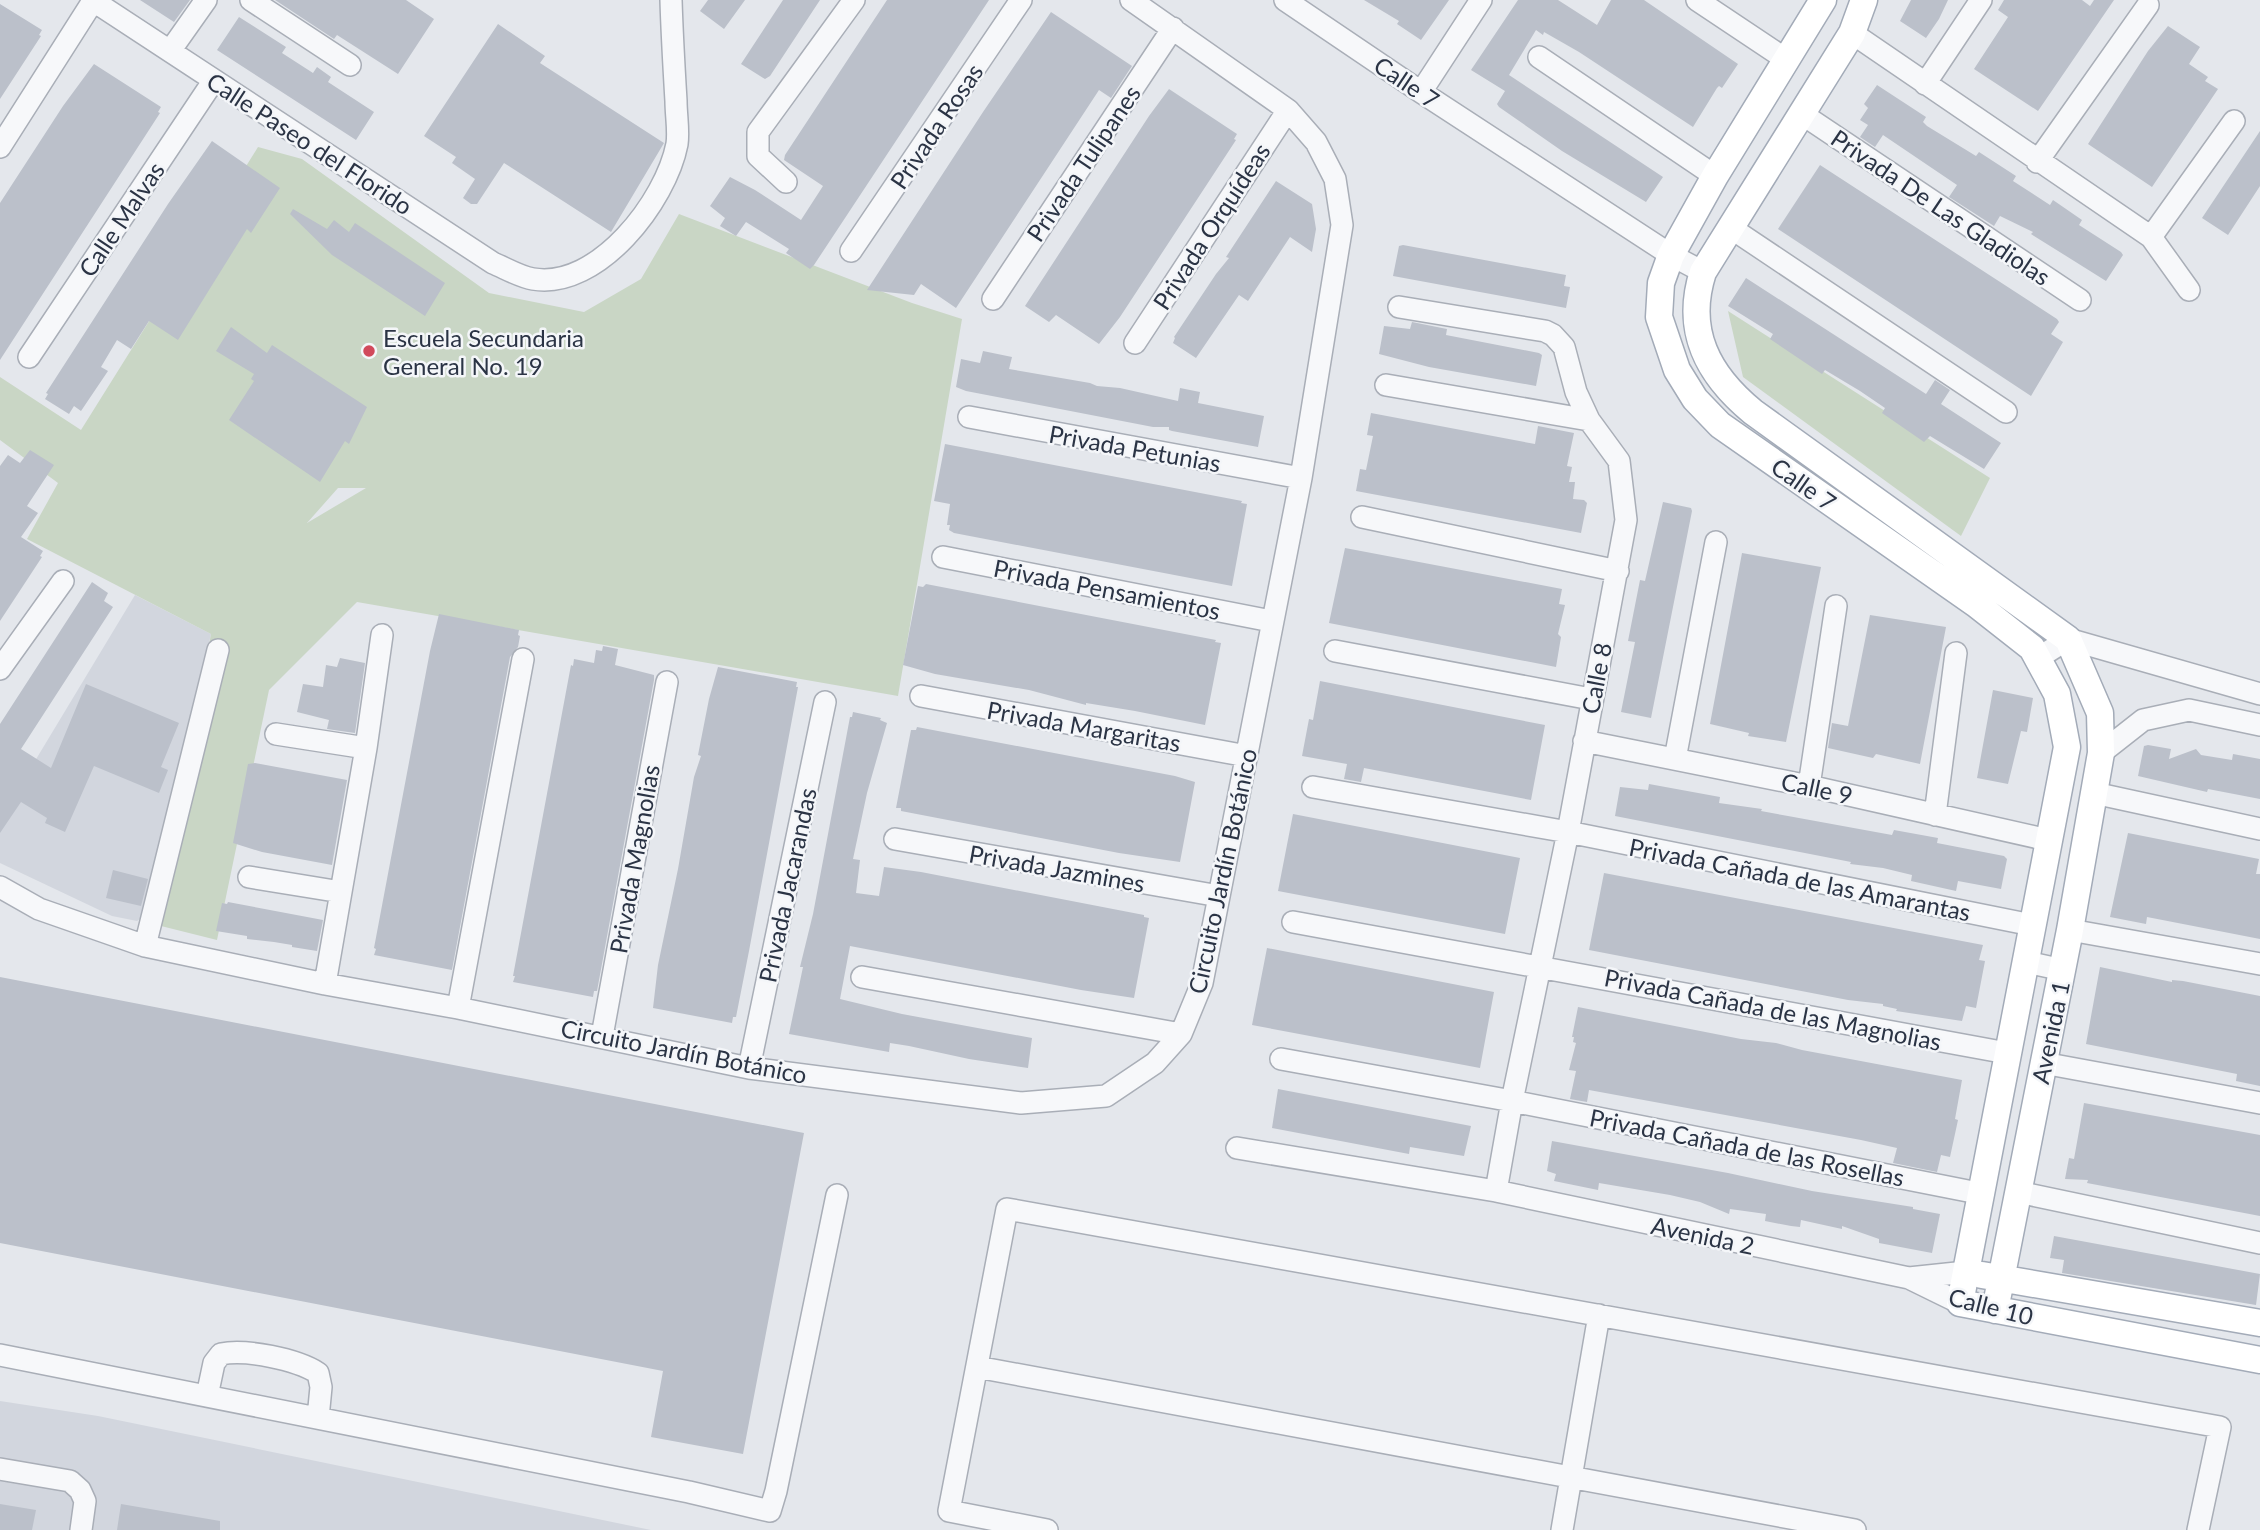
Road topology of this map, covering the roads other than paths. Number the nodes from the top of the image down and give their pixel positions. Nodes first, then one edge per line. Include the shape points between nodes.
1 (92, 0) edge
2 (205, 0) edge
3 (251, 0) edge
4 (671, 0) edge
5 (854, 0) edge
6 (1021, 0) edge
7 (1131, 0) edge
8 (1285, 0) edge
9 (1481, 0) edge
10 (1697, 0) edge
11 (1823, 0) edge
12 (1864, 0) edge
13 (1981, 0) edge
14 (2148, 5) dead end
15 (1311, 7) edge
16 (1173, 28) junction
17 (1852, 33) junction
18 (170, 51) junction
19 (1539, 57) dead end
20 (1787, 60) junction
21 (350, 65) dead end
22 (214, 80) junction
23 (1925, 84) junction
24 (1421, 92) junction
25 (1288, 110) junction
26 (1802, 114) junction
27 (2234, 121) dead end
28 (0, 147) edge
29 (2038, 162) junction
30 (1715, 176) junction
31 (786, 182) dead end
32 (1731, 228) junction
33 (2151, 237) junction
34 (851, 251) dead end
35 (1671, 255) junction
36 (1703, 272) junction
37 (2189, 290) dead end
38 (993, 299) dead end
39 (2080, 300) dead end
40 (1399, 307) dead end
41 (1135, 343) dead end
42 (29, 357) dead end
43 (1386, 385) dead end
44 (2006, 412) dead end
45 (970, 417) dead end
46 (1589, 420) junction
47 (1301, 478) junction
48 (1362, 517) dead end
49 (1716, 542) dead end
50 (943, 557) dead end
51 (1618, 570) junction
52 (63, 581) dead end
53 (1836, 606) dead end
54 (1271, 621) junction
55 (382, 635) dead end
56 (2068, 639) junction
57 (218, 650) dead end
58 (1335, 651) dead end
59 (1955, 653) dead end
60 (2038, 658) junction
61 (523, 659) dead end
62 (0, 669) edge
63 (667, 682) dead end
64 (2260, 694) edge
65 (921, 696) dead end
66 (1591, 699) junction
67 (825, 702) dead end
68 (2260, 725) edge
69 (276, 733) dead end
70 (1584, 741) junction
71 (2067, 747) joint
72 (366, 748) junction
73 (2101, 753) junction
74 (1248, 756) junction
75 (1675, 759) junction
76 (1809, 786) junction
77 (1313, 787) dead end
78 (2094, 793) junction
79 (1934, 815) junction
80 (2260, 829) edge
81 (1569, 832) junction
82 (895, 839) dead end
83 (2048, 840) junction
84 (249, 877) dead end
85 (0, 887) edge
86 (341, 892) junction
87 (1219, 896) junction
88 (1293, 922) dead end
89 (2032, 925) junction
90 (2070, 930) junction
91 (145, 946) junction
92 (2026, 962) junction
93 (2260, 964) edge
94 (1539, 966) junction
95 (2063, 970) junction
96 (863, 977) dead end
97 (325, 984) junction
98 (458, 1008) junction
99 (1181, 1034) junction
100 (602, 1036) junction
101 (2007, 1053) junction
102 (1281, 1059) dead end
103 (2043, 1063) junction
104 (749, 1068) junction
105 (1512, 1101) junction
106 (2260, 1103) edge
107 (1237, 1148) dead end
108 (1496, 1191) junction
109 (2018, 1192) junction
110 (1983, 1194) junction
111 (837, 1195) dead end
112 (2260, 1243) edge
113 (1966, 1272) junction
114 (1909, 1278) junction
115 (2000, 1278) junction
116 (1960, 1303) junction
117 (1995, 1310) junction
118 (1599, 1315) junction
119 (2260, 1323) edge
120 (0, 1355) edge
121 (2260, 1360) edge
122 (976, 1367) junction
123 (207, 1396) junction
124 (318, 1418) junction
125 (0, 1469) edge
126 (1570, 1477) junction
127 (773, 1521) edge
128 (81, 1530) edge
129 (1047, 1530) edge
130 (1562, 1530) edge
131 (1856, 1530) edge
132 (2199, 1530) edge

1 - 18 street, Calle Paseo del Florido
1 - 28 street
2 - 18 street
3 - 21 street
4 - 22 street, Calle Paseo del Florido via 677,142 667,174 646,213 626,237 590,267 564,277 533,279 493,262
5 - 31 street via 758,132 758,156
6 - 34 street, Privada Rosas
7 - 16 street, Circuito Jardín Botánico
8 - 15 street, Calle 7
9 - 24 street
10 - 20 street
11 - 20 main road
12 - 17 main road
13 - 23 street
14 - 29 street
15 - 24 street, Calle 7
16 - 25 street, Circuito Jardín Botánico
16 - 38 street, Privada Tulipanes
17 - 23 street
17 - 26 main road
18 - 22 street, Calle Paseo del Florido
19 - 30 street
20 - 30 main road
22 - 42 street, Calle Malvas
23 - 29 street
24 - 35 street, Calle 7
25 - 41 street, Privada Orquídeas
25 - 47 street, Circuito Jardín Botánico via 1316,142 1335,179 1342,225
26 - 32 main road
26 - 39 street, Privada De Las Gladiolas
27 - 33 street
29 - 33 street
30 - 35 main road
32 - 36 main road
32 - 44 street
33 - 37 street
35 - 36 street, Calle 7
35 - 60 main road, Calle 7 via 1661,283 1659,317 1677,370 1695,399 1720,425 1976,604 2032,648
36 - 56 main road, Calle 7 via 1696,294 1700,342 1730,393
40 - 46 street, Calle 8 via 1553,335 1568,354 1576,392
43 - 46 street
45 - 47 street, Privada Petunias
46 - 51 street, Calle 8 via 1622,472 1626,520
47 - 54 street, Circuito Jardín Botánico
48 - 51 street
49 - 75 street
50 - 54 street, Privada Pensamientos
51 - 66 street, Calle 8
52 - 62 street
53 - 76 street
54 - 74 street, Circuito Jardín Botánico
55 - 72 street
56 - 60 street
56 - 64 street, Calle 7
56 - 73 main road via 2100,713
57 - 91 street
58 - 66 street
59 - 79 street
60 - 71 main road, Calle 7 via 2057,694
61 - 98 street
63 - 100 street, Privada Magnolias
65 - 74 street, Privada Margaritas
66 - 70 street, Calle 8
67 - 104 street, Privada Jacarandas
68 - 73 street via 2189,710 2143,720
69 - 72 street
70 - 75 street, Calle 9
70 - 81 street, Calle 8
71 - 83 main road, Avenida 1
72 - 86 street
73 - 78 main road, Avenida 1
74 - 87 street, Circuito Jardín Botánico
75 - 76 street, Calle 9
76 - 79 street, Calle 9
77 - 81 street, Privada Cañada de las Amarantas
78 - 80 street
78 - 90 main road, Avenida 1
79 - 83 street, Calle 9
81 - 89 street, Privada Cañada de las Amarantas
81 - 94 street, Calle 8
82 - 87 street, Privada Jazmines
83 - 89 main road, Avenida 1
84 - 86 street
85 - 91 street, Circuito Jardín Botánico via 39,909
86 - 97 street
87 - 99 street, Circuito Jardín Botánico via 1202,983
88 - 94 street, Privada Cañada de las Magnolias
89 - 92 main road, Avenida 1
90 - 93 street
90 - 95 main road, Avenida 1
91 - 97 street, Circuito Jardín Botánico
92 - 95 street
92 - 101 main road, Avenida 1
94 - 101 street, Privada Cañada de las Magnolias
94 - 105 street, Calle 8
95 - 103 main road, Avenida 1
96 - 99 street
97 - 98 street, Circuito Jardín Botánico
98 - 100 street, Circuito Jardín Botánico
99 - 104 street, Circuito Jardín Botánico via 1155,1063 1106,1096 1021,1103
100 - 104 street, Circuito Jardín Botánico
101 - 110 main road, Avenida 1
102 - 105 street, Privada Cañada de las Rosellas
103 - 106 street
103 - 109 main road, Avenida 1
105 - 108 street, Calle 8
105 - 110 street, Privada Cañada de las Rosellas
107 - 108 street, Avenida 2
108 - 114 street, Avenida 2
109 - 112 street
109 - 115 main road, Avenida 1
110 - 113 main road, Avenida 1
111 - 127 street
113 - 114 street, Calle 10
113 - 115 main road, Calle 10
113 - 116 main road, Avenida 1
114 - 116 street, Calle 10
115 - 117 main road, Avenida 1
115 - 119 main road, Calle 10
116 - 117 main road, Calle 10
117 - 121 main road, Calle 10
118 - 122 street via 1007,1209
118 - 126 street
118 - 132 street via 2220,1427
120 - 123 street
122 - 126 street
122 - 129 street via 949,1511
123 - 124 street
123 - 124 street via 214,1363 221,1354 234,1352 304,1364 318,1373
124 - 127 street via 689,1492
125 - 128 street via 70,1481 85,1501
126 - 130 street
126 - 131 street

